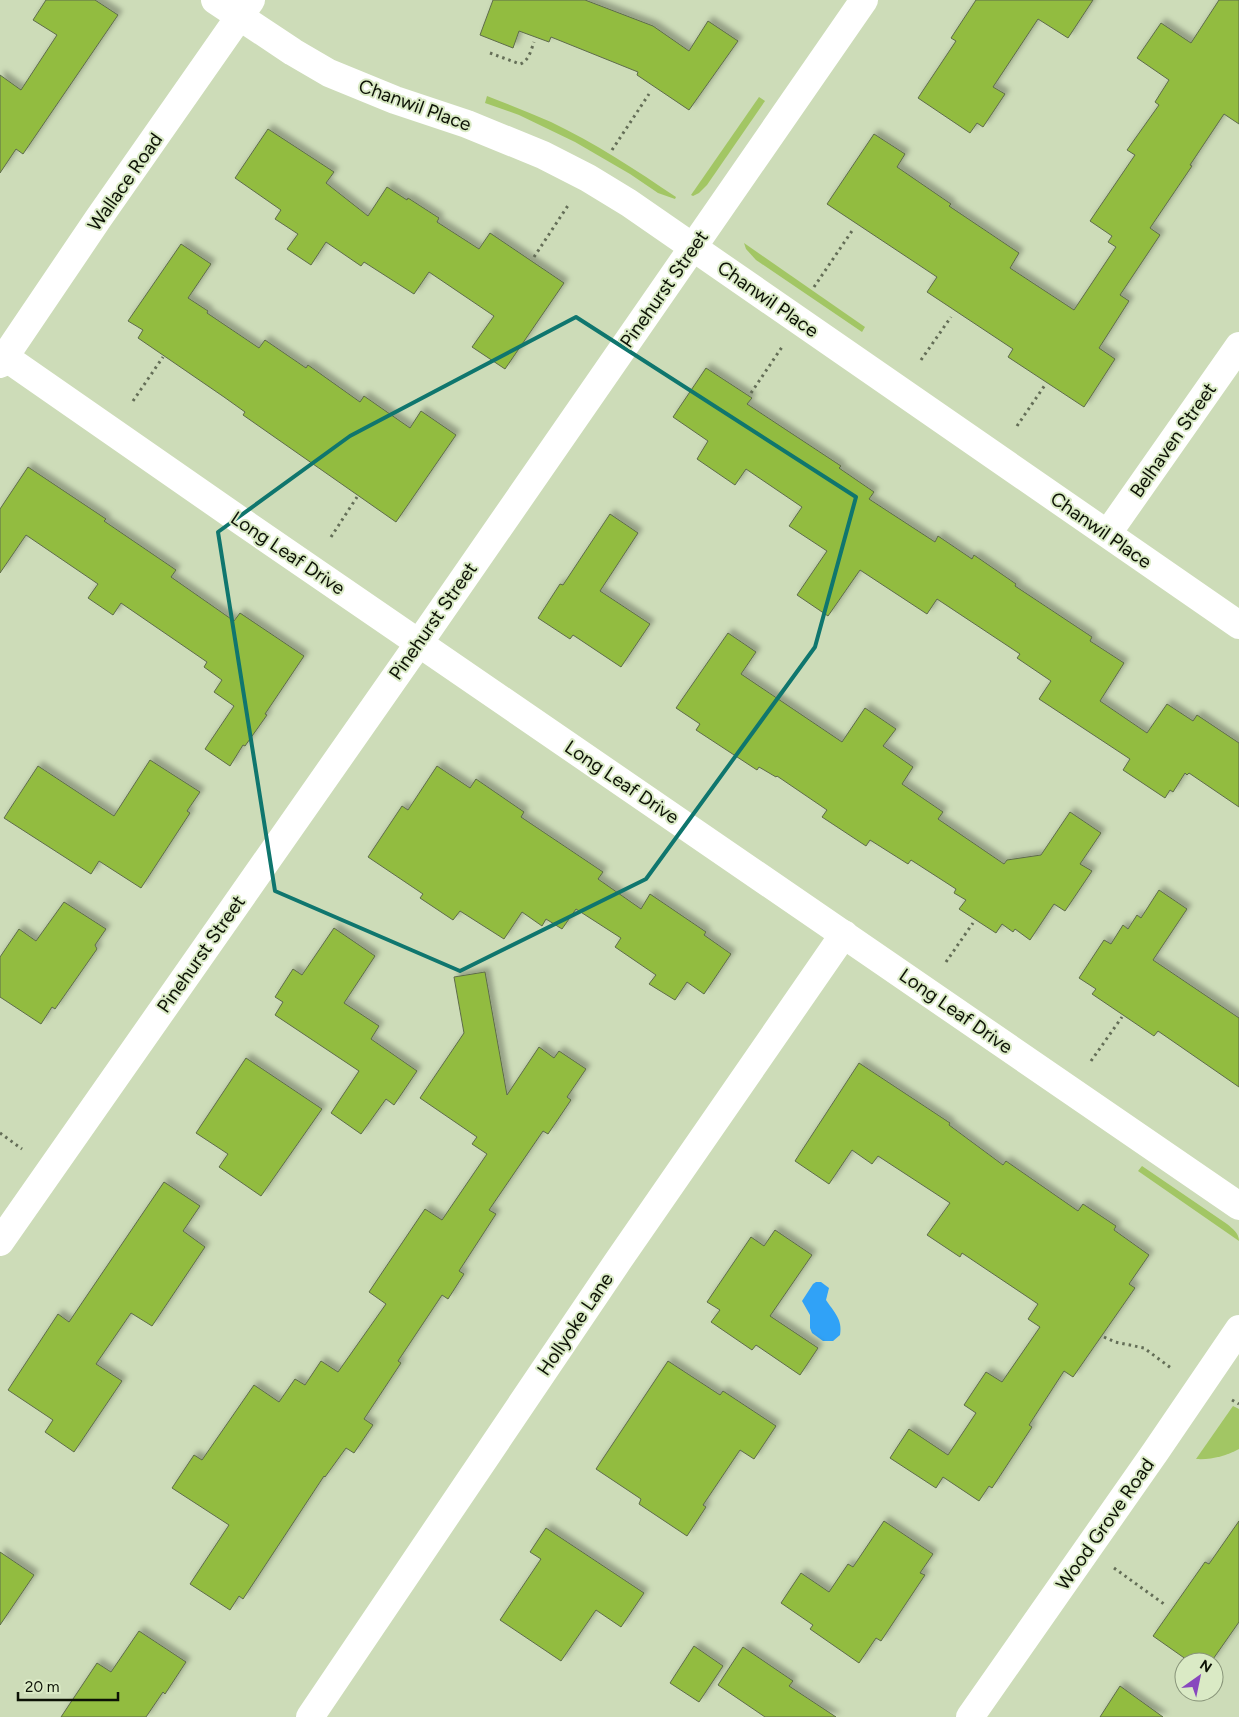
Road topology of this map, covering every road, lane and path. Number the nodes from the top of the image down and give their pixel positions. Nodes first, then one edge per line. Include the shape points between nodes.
1 (215, 0) edge
2 (864, 0) edge
3 (245, 8) edge
4 (534, 42) dead end
5 (490, 53) dead end
6 (649, 94) dead end
7 (612, 150) dead end
8 (570, 204) dead end
9 (854, 228) dead end
10 (693, 247) junction
11 (534, 257) dead end
12 (814, 287) dead end
13 (951, 316) dead end
14 (1239, 346) edge
15 (782, 347) dead end
16 (163, 357) dead end
17 (921, 360) dead end
18 (2, 361) edge
19 (1045, 385) dead end
20 (751, 394) dead end
21 (133, 401) dead end
22 (1017, 426) dead end
23 (357, 498) dead end
24 (1108, 533) junction
25 (331, 537) dead end
26 (1239, 625) edge
27 (419, 642) junction
28 (973, 923) dead end
29 (844, 934) junction
30 (946, 962) dead end
31 (1122, 1017) dead end
32 (1091, 1061) dead end
33 (0, 1133) edge
34 (22, 1149) dead end
35 (1239, 1206) edge
36 (0, 1242) edge
37 (1239, 1329) edge
38 (1104, 1337) dead end
39 (1170, 1368) dead end
40 (1232, 1400) dead end
41 (1239, 1404) edge
42 (1114, 1568) dead end
43 (1164, 1604) dead end
44 (310, 1717) edge
45 (970, 1717) edge

1 - 3 street, Chanwil Place
2 - 10 street, Pinehurst Street
3 - 10 street, Chanwil Place via 293,52 329,73 543,155 629,203
3 - 18 street, Wallace Road
4 - 5 path via 524,63
6 - 7 path
8 - 11 path
9 - 12 path
10 - 24 street, Chanwil Place
10 - 27 street, Pinehurst Street
13 - 17 path
14 - 24 street, Belhaven Street
15 - 20 path
16 - 21 path
18 - 27 street, Long Leaf Drive
19 - 22 path
23 - 25 path
24 - 26 street, Chanwil Place
27 - 29 street, Long Leaf Drive
27 - 36 street, Pinehurst Street
28 - 30 path
29 - 35 street, Long Leaf Drive
29 - 44 street, Hollyoke Lane
31 - 32 path
33 - 34 path
37 - 45 street, Wood Grove Road
38 - 39 path via 1144,1348
40 - 41 path
42 - 43 path

